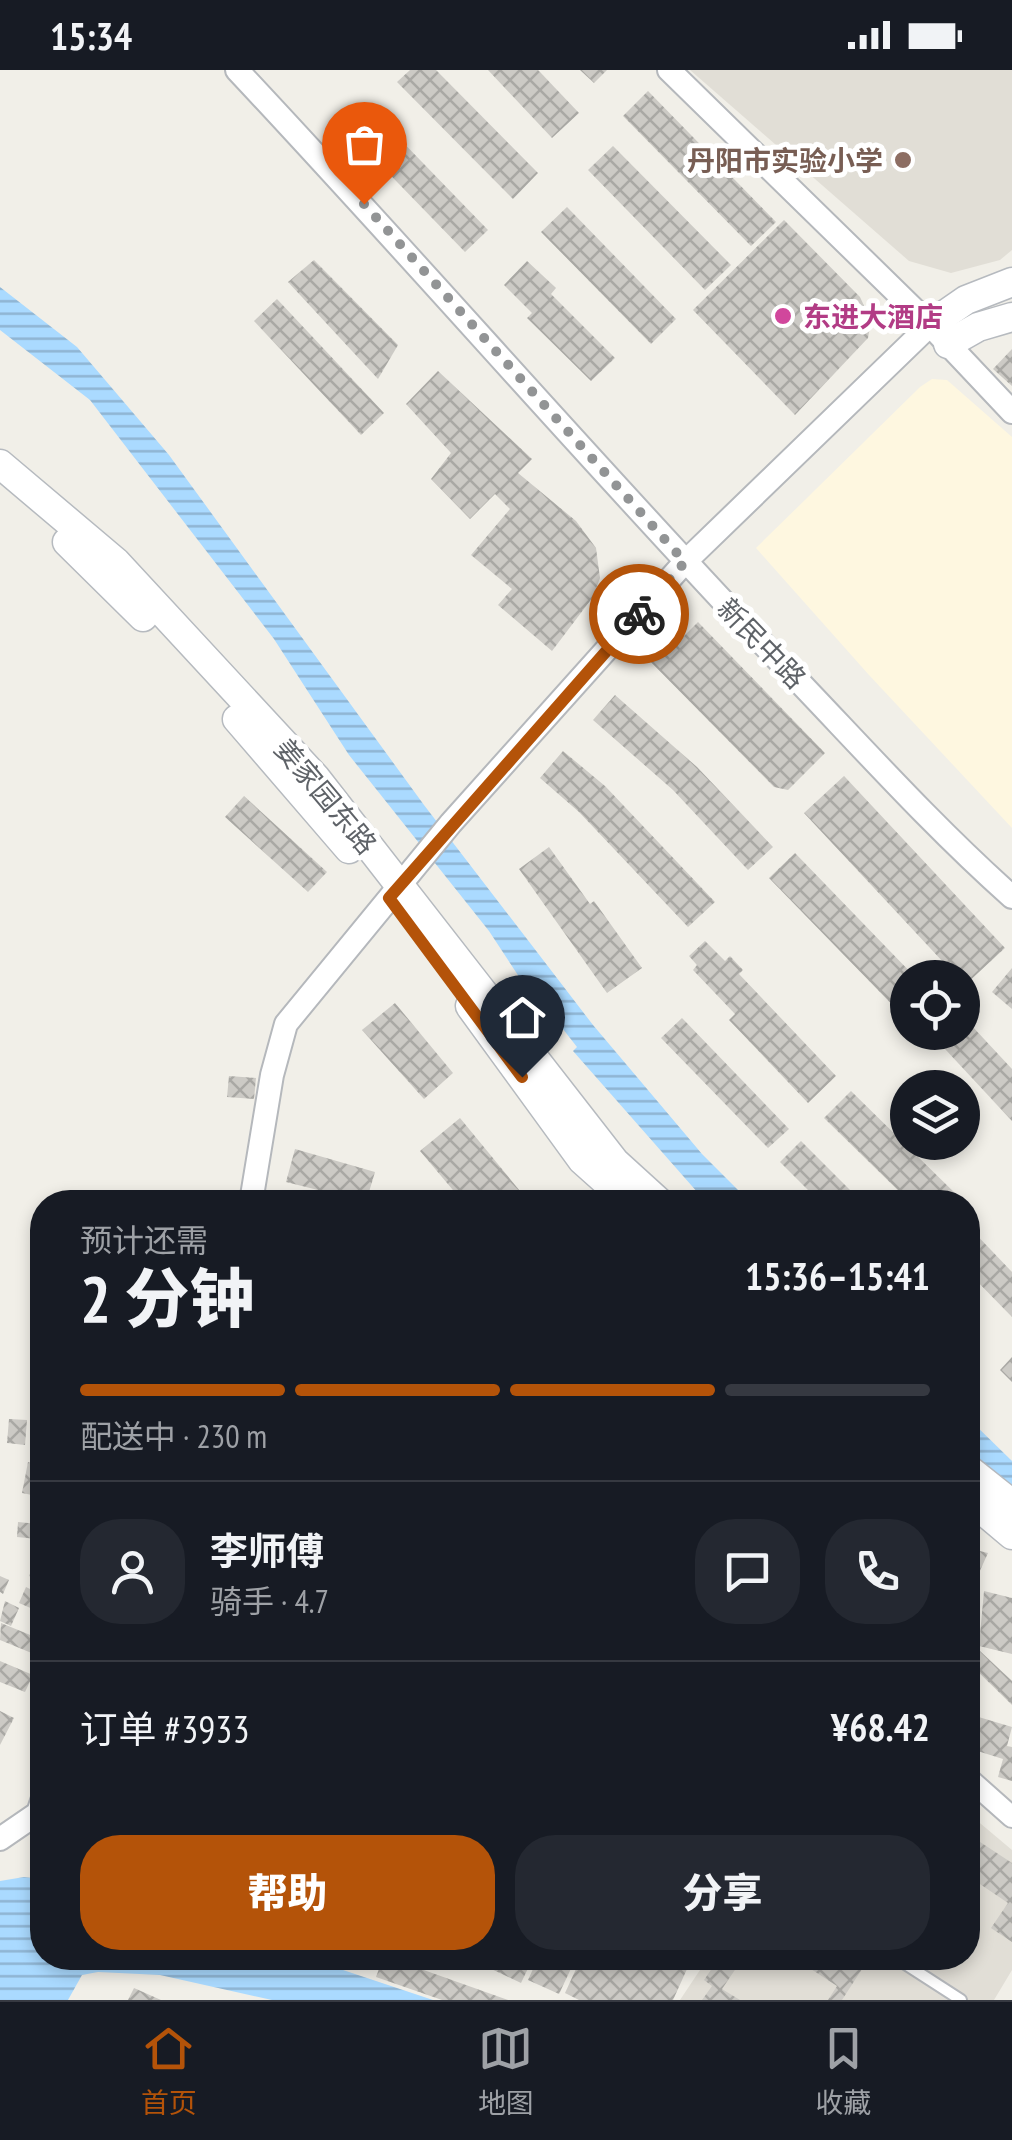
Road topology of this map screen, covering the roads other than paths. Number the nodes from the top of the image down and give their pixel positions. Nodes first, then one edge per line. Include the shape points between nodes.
1 (238, 70) edge
2 (669, 70) edge
3 (1012, 282) edge
4 (1012, 317) edge
5 (939, 334) junction
6 (1012, 412) edge
7 (0, 464) edge
8 (0, 488) edge
9 (685, 562) junction
10 (402, 882) junction
11 (1012, 898) edge
12 (253, 1190) edge
13 (615, 1190) edge
14 (646, 1190) edge
15 (980, 1479) edge
16 (1012, 1504) edge
17 (980, 1508) edge
18 (1012, 1535) edge
19 (980, 1789) edge
20 (1012, 1817) edge
21 (30, 1819) edge
22 (0, 1840) edge
23 (915, 1970) edge
24 (961, 2000) edge

1 - 9 street, 新民中路
2 - 5 street
3 - 5 main road via 966,300
4 - 5 main road
5 - 6 street
5 - 9 street
7 - 10 main road, 姜家园东路 via 116,562 316,778
8 - 10 main road, 姜家园东路 via 67,542
9 - 10 street
9 - 11 street, 新民中路
10 - 12 street via 286,1024
10 - 13 main road, 姜家园东路 via 582,1160
10 - 14 main road, 姜家园东路 via 615,1162
15 - 16 main road
17 - 18 main road
19 - 20 street
21 - 22 street
23 - 24 lane

